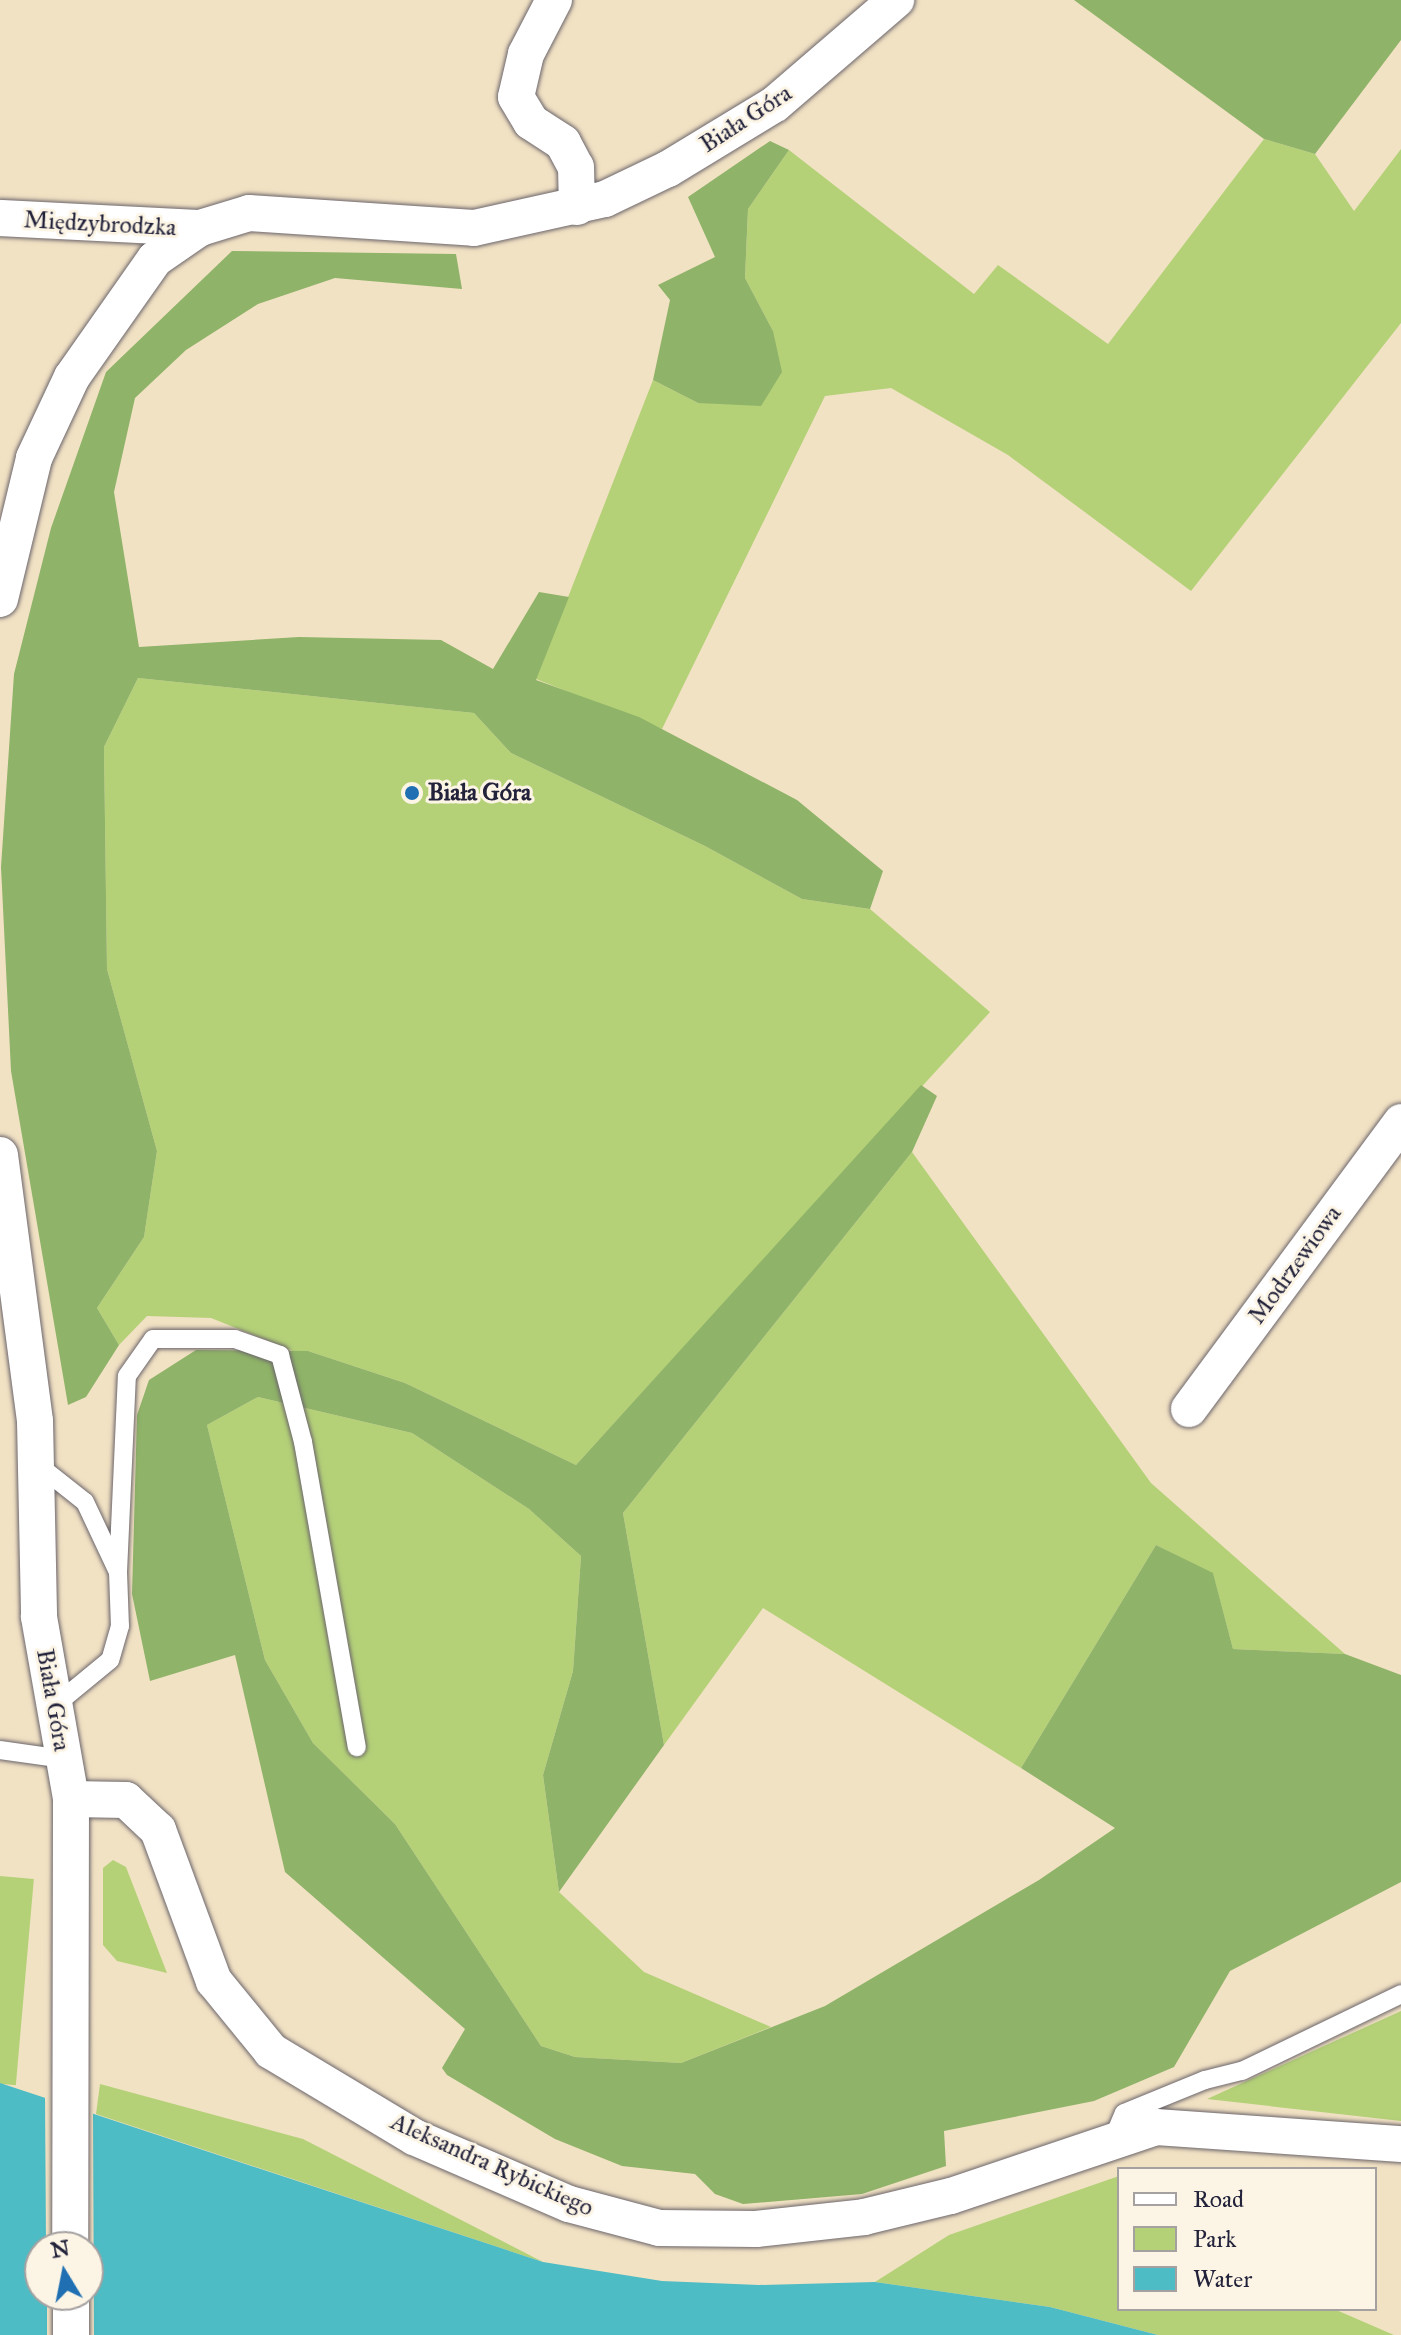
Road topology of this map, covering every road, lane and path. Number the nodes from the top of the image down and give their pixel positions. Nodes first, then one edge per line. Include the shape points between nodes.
1 (554, 0) edge
2 (896, 0) edge
3 (577, 207) junction
4 (0, 218) edge
5 (200, 228) junction
6 (0, 599) edge
7 (1401, 1122) edge
8 (0, 1155) edge
9 (1189, 1409) dead end
10 (37, 1464) junction
11 (118, 1572) junction
12 (54, 1706) junction
13 (357, 1747) dead end
14 (0, 1750) edge
15 (64, 1759) junction
16 (71, 1799) junction
17 (1401, 1994) edge
18 (1112, 2141) junction
19 (1401, 2144) edge
20 (70, 2231) edge
21 (71, 2311) edge
22 (71, 2335) edge

1 - 3 street via 526,54 516,97 531,122 563,143 576,167
2 - 3 street, Biała Góra via 775,104 668,169
3 - 5 street, Biała Góra via 474,228 249,213
4 - 5 street, Międzybrodzka
5 - 6 street, Biała Góra via 155,259 72,377 34,458
7 - 9 street, Modrzewiowa
8 - 10 street, Biała Góra
10 - 11 lane via 85,1502
10 - 12 street, Biała Góra via 39,1617
11 - 12 lane via 120,1626 110,1660
11 - 13 lane via 127,1376 153,1339 235,1339 280,1355 303,1442
12 - 15 street, Biała Góra
14 - 15 lane
15 - 16 street, Biała Góra
16 - 18 street, Aleksandra Rybickiego via 126,1800 158,1830 214,1981 271,2051 414,2137 569,2204 659,2228 756,2229 864,2217 951,2196
16 - 20 street, Biała Góra
17 - 18 lane via 1242,2071 1124,2113
18 - 19 street, Aleksandra Rybickiego via 1156,2127
21 - 22 street

